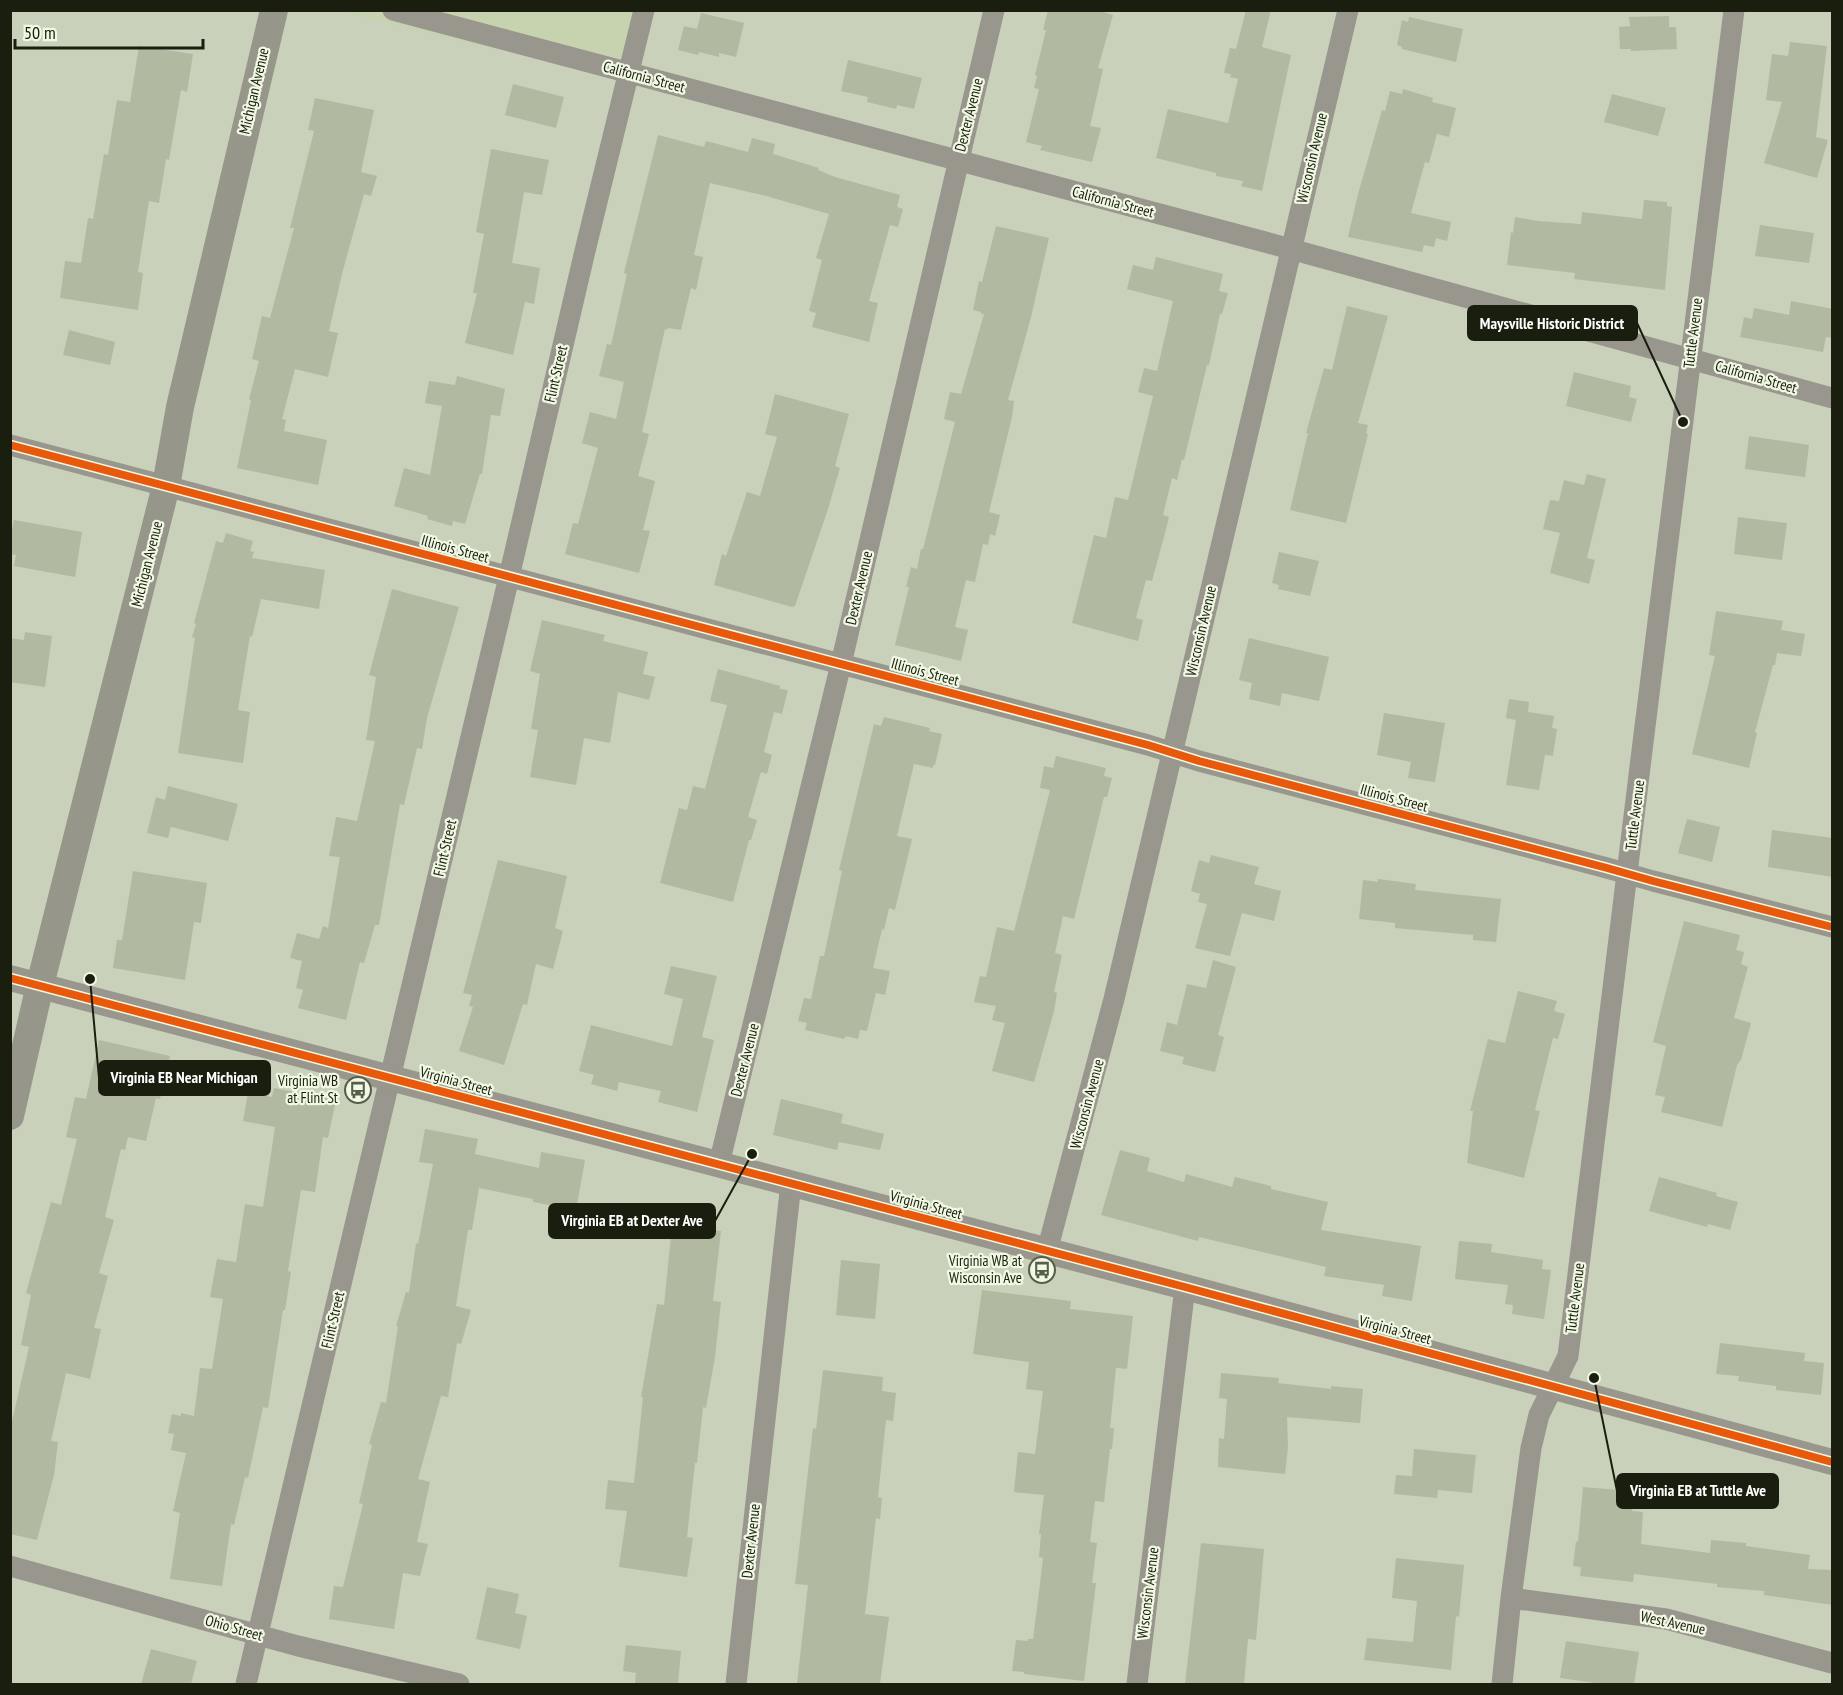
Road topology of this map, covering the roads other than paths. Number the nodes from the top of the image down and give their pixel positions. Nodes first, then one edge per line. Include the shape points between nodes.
1 (274, 10) edge
2 (393, 10) edge
3 (644, 10) edge
4 (994, 10) edge
5 (1348, 10) edge
6 (1734, 10) edge
7 (629, 73) junction
8 (958, 160) junction
9 (1290, 249) junction
10 (1689, 358) junction
11 (1833, 398) edge
12 (10, 445) edge
13 (166, 486) junction
14 (509, 577) junction
15 (841, 664) junction
16 (1172, 754) junction
17 (1628, 874) junction
18 (1833, 927) edge
19 (10, 978) edge
20 (40, 985) junction
21 (391, 1077) junction
22 (10, 1116) edge
23 (719, 1164) junction
24 (790, 1183) junction
25 (1047, 1251) junction
26 (1185, 1287) junction
27 (1553, 1388) junction
28 (1833, 1462) edge
29 (10, 1566) edge
30 (1510, 1598) junction
31 (258, 1634) junction
32 (1833, 1663) edge
33 (246, 1684) edge
34 (459, 1684) edge
35 (736, 1684) edge
36 (1137, 1684) edge
37 (1502, 1684) edge

1 - 13 main road, Michigan Avenue via 180,407
2 - 7 street, California Street
3 - 7 street, Flint Street
4 - 8 street, Dexter Avenue
5 - 9 street, Wisconsin Avenue
6 - 10 street, Tuttle Avenue
7 - 8 street, California Street
7 - 14 street, Flint Street
8 - 9 street, California Street
8 - 15 street, Dexter Avenue
9 - 10 street, California Street
9 - 16 street, Wisconsin Avenue
10 - 11 street, California Street
10 - 17 street, Tuttle Avenue
12 - 13 street, Illinois Street
13 - 14 street, Illinois Street
13 - 20 main road, Michigan Avenue
14 - 15 street, Illinois Street
14 - 21 street, Flint Street
15 - 16 street, Illinois Street
15 - 23 street, Dexter Avenue
16 - 17 street, Illinois Street
16 - 25 street, Wisconsin Avenue via 1114,999
17 - 18 street, Illinois Street
17 - 27 street, Tuttle Avenue via 1568,1356
19 - 20 street, Virginia Street
20 - 21 street, Virginia Street
20 - 22 main road, Michigan Avenue
21 - 23 street, Virginia Street
21 - 31 street, Flint Street
23 - 24 street, Virginia Street
24 - 25 street, Virginia Street
24 - 35 street, Dexter Avenue
25 - 26 street, Virginia Street
26 - 27 street, Virginia Street
26 - 36 street, Wisconsin Avenue
27 - 28 street, Virginia Street
27 - 30 street, Tuttle Avenue via 1539,1415 1531,1448
29 - 31 street, Ohio Street
30 - 32 street, West Avenue via 1666,1620
30 - 37 street, Tuttle Avenue
31 - 33 street, Flint Street
31 - 34 street, Ohio Street

